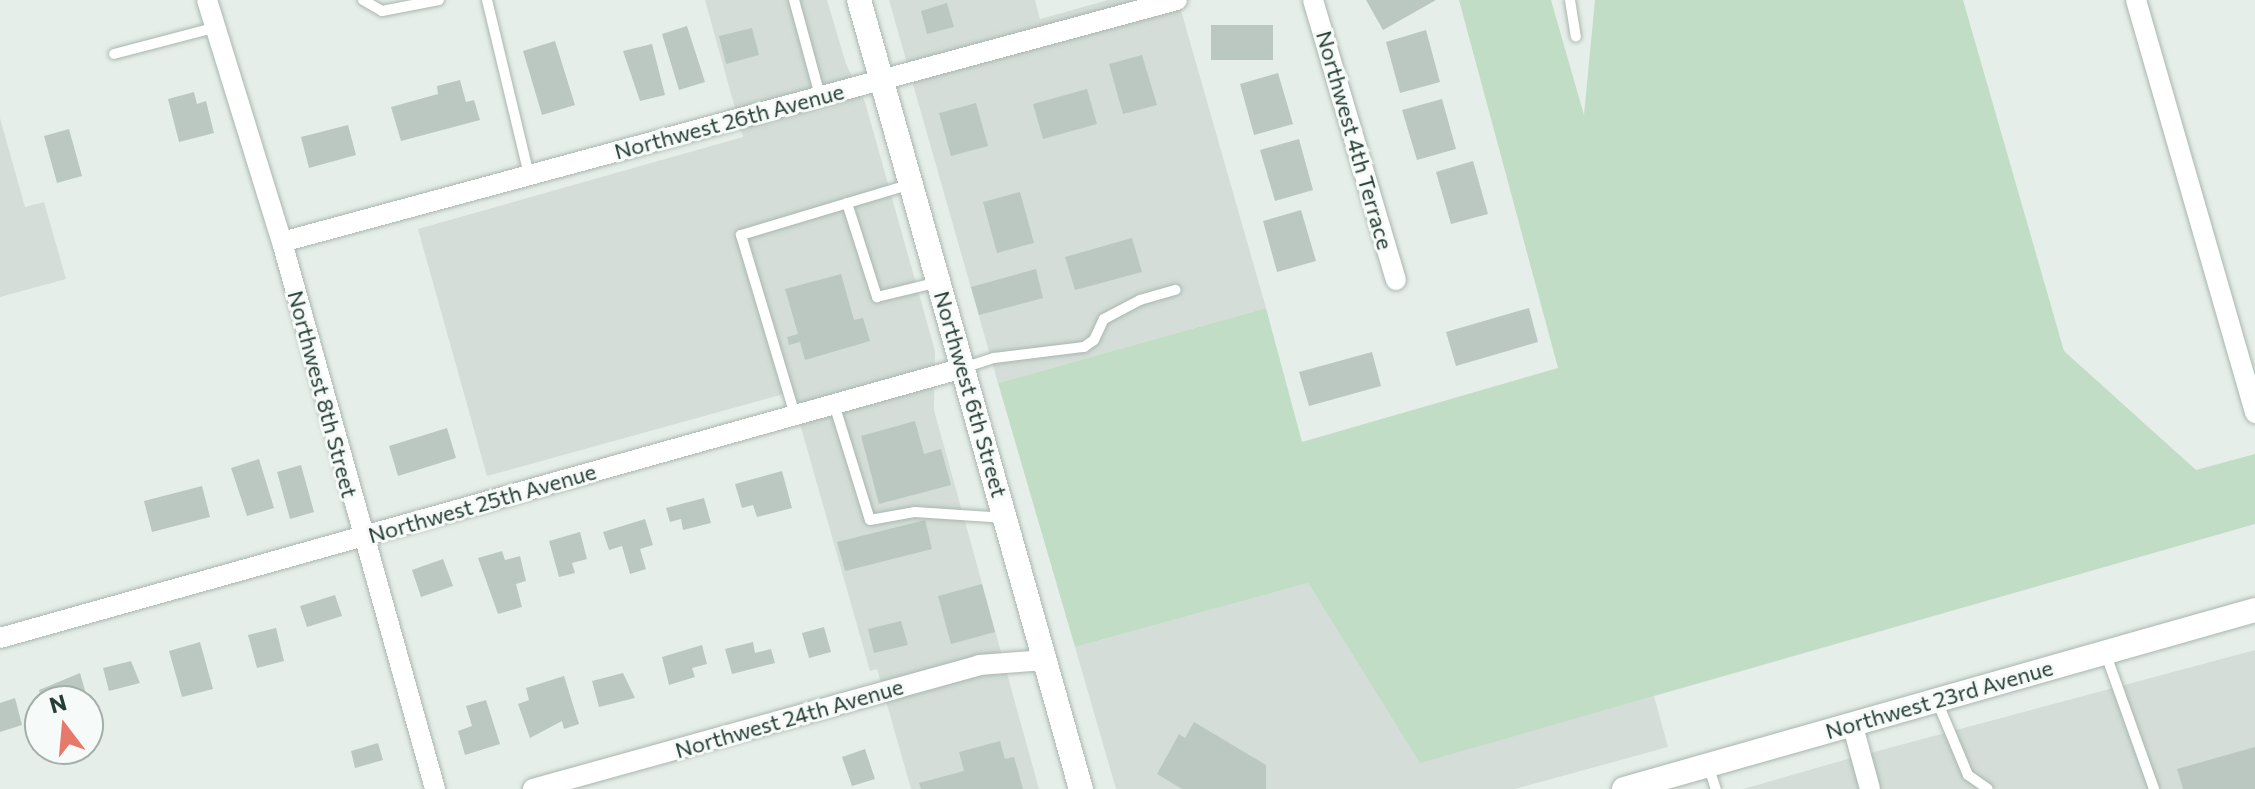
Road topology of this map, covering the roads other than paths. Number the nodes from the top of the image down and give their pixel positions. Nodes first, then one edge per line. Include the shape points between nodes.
1 (207, 0) edge
2 (363, 0) edge
3 (439, 0) edge
4 (487, 0) edge
5 (794, 0) edge
6 (859, 0) edge
7 (1177, 0) edge
8 (1313, 0) edge
9 (1570, 0) edge
10 (2136, 0) edge
11 (217, 27) junction
12 (1576, 37) dead end
13 (114, 54) dead end
14 (881, 80) junction
15 (820, 96) junction
16 (529, 175) junction
17 (911, 184) junction
18 (847, 203) junction
19 (282, 242) junction
20 (1396, 280) dead end
21 (939, 282) junction
22 (1176, 290) dead end
23 (963, 368) junction
24 (834, 404) junction
25 (2255, 413) edge
26 (795, 415) junction
27 (1006, 518) junction
28 (363, 536) junction
29 (2255, 610) edge
30 (0, 638) edge
31 (2105, 652) junction
32 (1046, 660) junction
33 (1937, 700) junction
34 (1852, 723) junction
35 (1708, 765) junction
36 (435, 789) edge
37 (533, 789) edge
38 (1081, 789) edge
39 (1624, 789) edge
40 (1716, 789) edge
41 (1870, 789) edge
42 (1988, 789) edge
43 (2154, 789) edge

1 - 11 street, Northwest 8th Street
2 - 3 lane via 382,11
4 - 16 lane
5 - 15 lane
6 - 14 main road, Northwest 6th Street
7 - 14 street, Northwest 26th Avenue
8 - 20 street, Northwest 4th Terrace
9 - 12 lane
10 - 25 street
11 - 13 lane
11 - 19 street, Northwest 8th Street
14 - 15 street, Northwest 26th Avenue
14 - 17 main road, Northwest 6th Street
15 - 16 street, Northwest 26th Avenue
16 - 19 street, Northwest 26th Avenue
17 - 18 lane
17 - 21 main road, Northwest 6th Street
18 - 21 lane via 877,297
18 - 26 lane via 741,235
19 - 28 street, Northwest 8th Street
21 - 23 main road, Northwest 6th Street
22 - 23 lane via 1123,307 1104,319 1094,340 1084,347 994,358
23 - 24 street, Northwest 25th Avenue
23 - 27 main road, Northwest 6th Street
24 - 26 street, Northwest 25th Avenue
24 - 27 lane via 870,520 915,512
26 - 28 street, Northwest 25th Avenue
27 - 32 main road, Northwest 6th Street
28 - 30 street, Northwest 25th Avenue
28 - 36 street, Northwest 8th Street
29 - 31 main road, Northwest 23rd Avenue
31 - 33 main road, Northwest 23rd Avenue
31 - 43 lane
32 - 37 street, Northwest 24th Avenue via 979,665
32 - 38 main road, Northwest 6th Street
33 - 34 main road, Northwest 23rd Avenue
33 - 42 lane via 1968,775
34 - 35 main road, Northwest 23rd Avenue
34 - 41 street
35 - 39 main road, Northwest 23rd Avenue
35 - 40 lane

